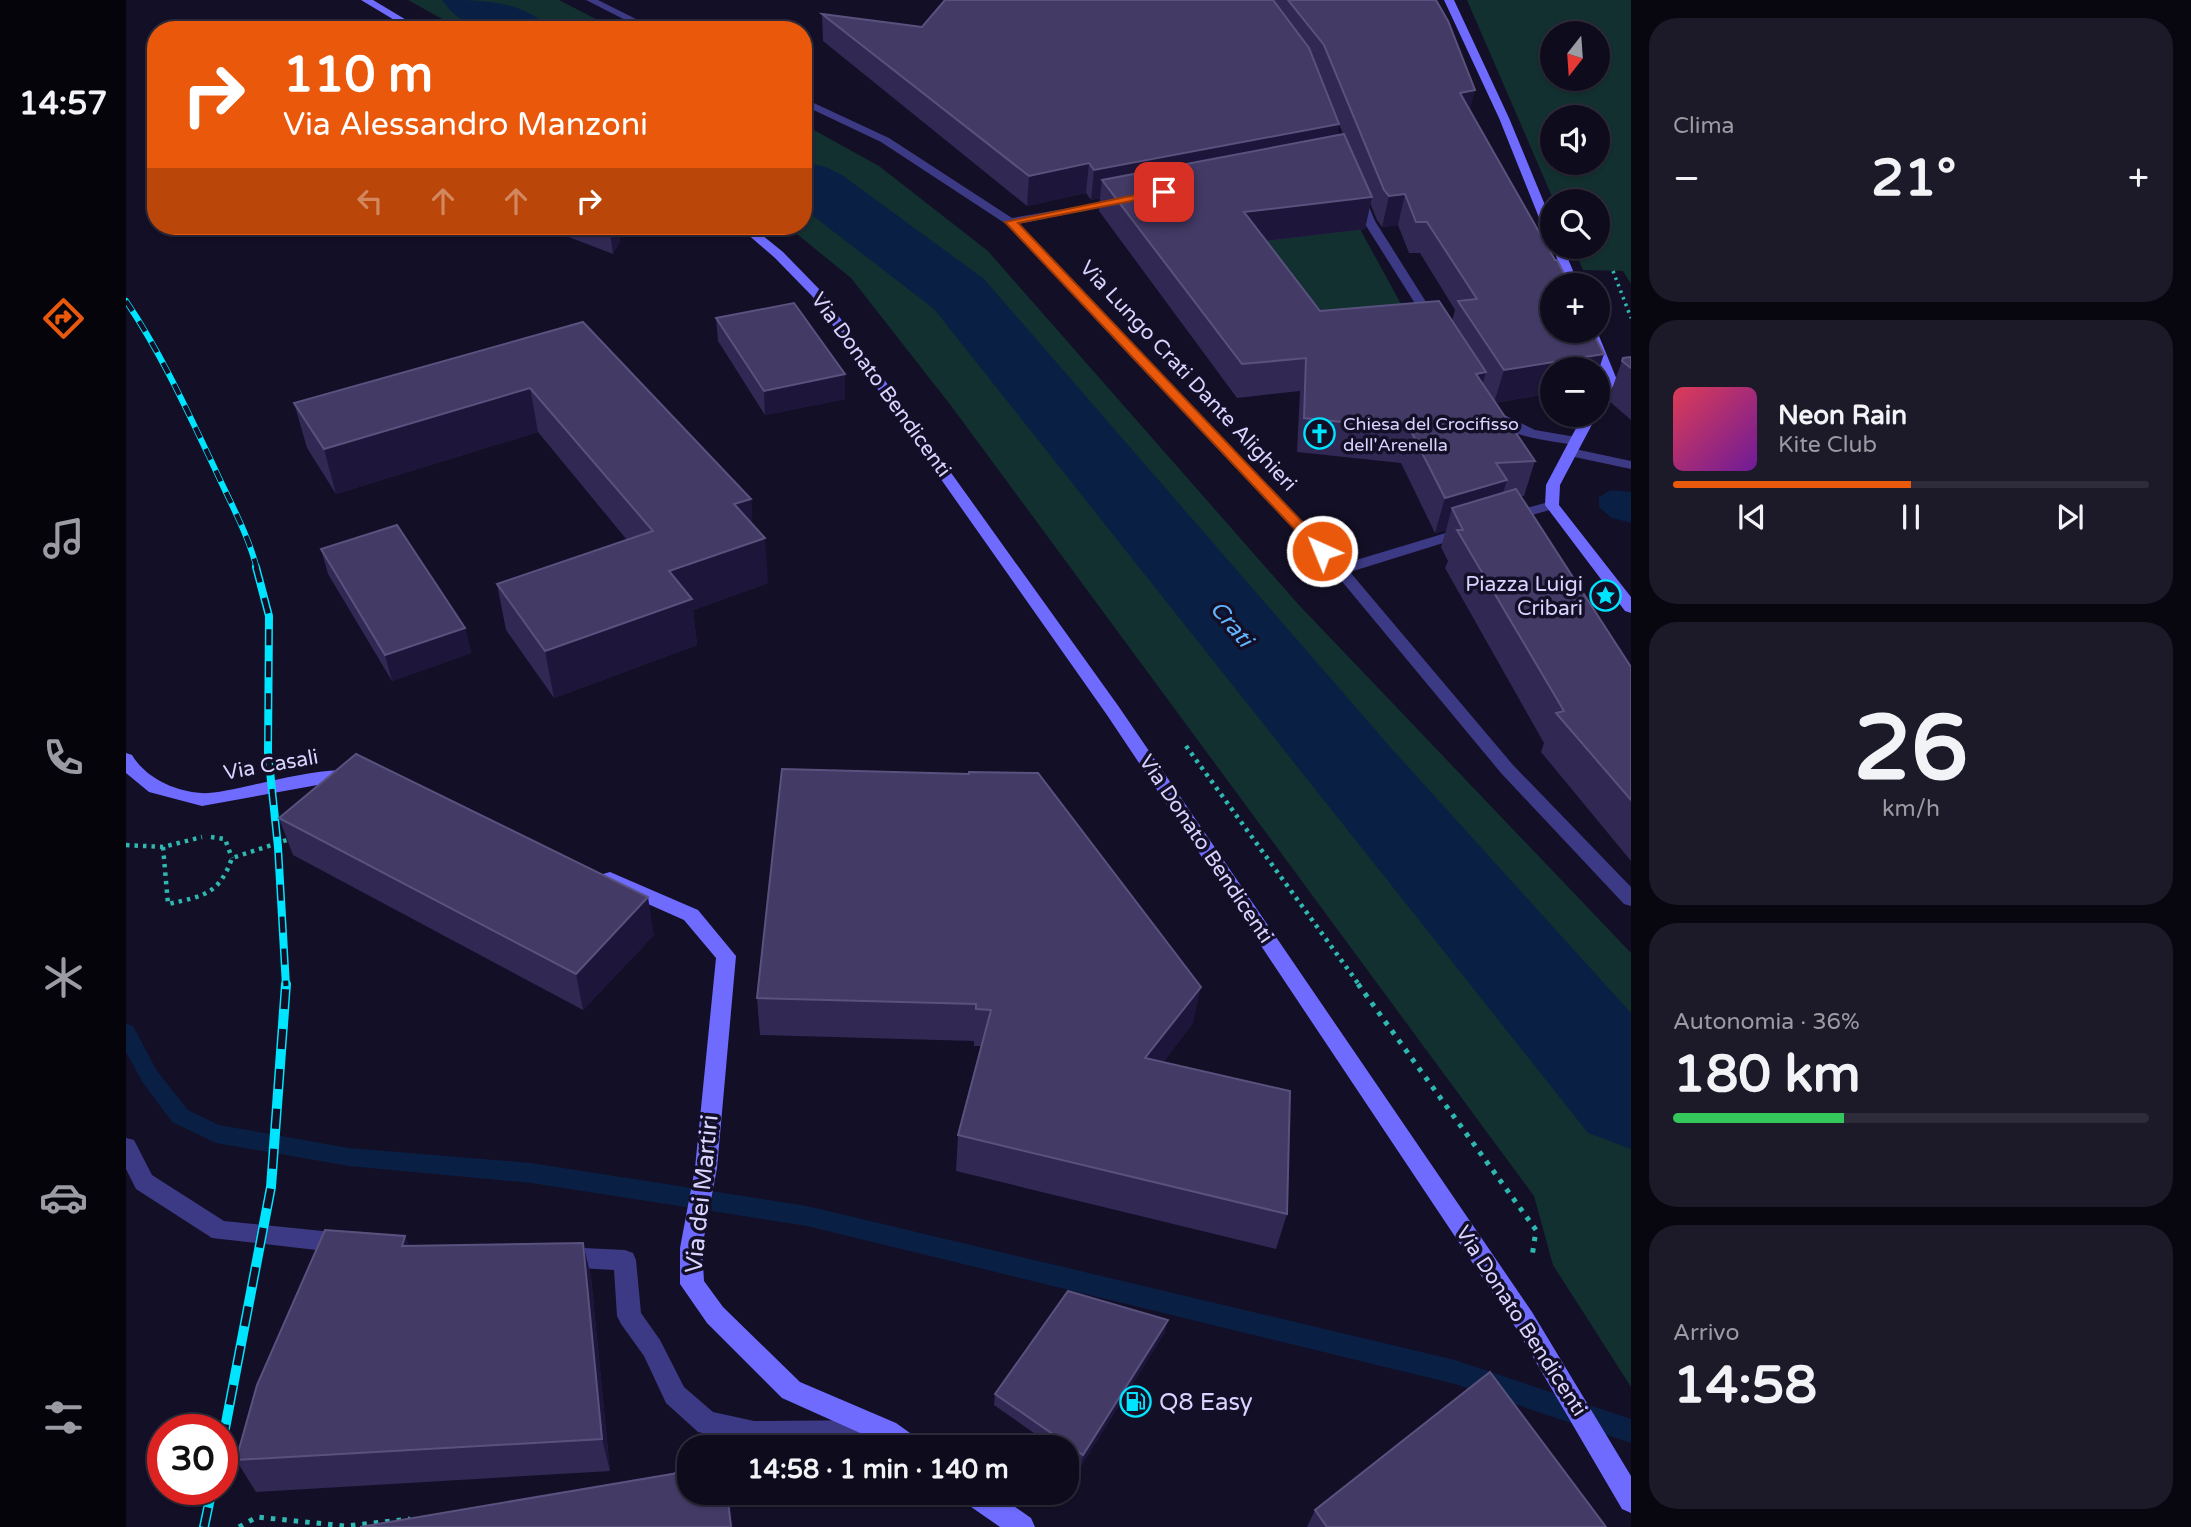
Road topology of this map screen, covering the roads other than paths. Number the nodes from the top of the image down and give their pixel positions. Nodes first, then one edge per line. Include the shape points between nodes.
1 (366, 0) edge
2 (591, 0) edge
3 (1449, 0) edge
4 (402, 21) edge
5 (634, 21) edge
6 (812, 105) edge
7 (1353, 183) edge
8 (1130, 198) edge
9 (1540, 206) edge
10 (1010, 222) junction
11 (755, 235) edge
12 (1442, 337) edge
13 (1610, 367) edge
14 (1610, 386) edge
15 (1486, 406) edge
16 (1584, 427) edge
17 (1573, 447) junction
18 (1631, 465) edge
19 (1552, 505) junction
20 (1340, 570) junction
21 (1631, 608) edge
22 (126, 759) edge
23 (369, 777) edge
24 (590, 870) edge
25 (1631, 899) edge
26 (126, 1147) edge
27 (360, 1245) edge
28 (541, 1255) edge
29 (887, 1432) junction
30 (891, 1435) edge
31 (1627, 1488) edge
32 (990, 1505) edge
33 (1022, 1527) edge

1 - 4 street
2 - 5 street
3 - 9 street
6 - 10 street, Via Lungo Crati Dante Alighieri via 885,140
7 - 12 street via 1369,221
8 - 10 street
10 - 20 street, Via Lungo Crati Dante Alighieri
11 - 31 street, Via Donato Bendicenti via 824,304 1113,711 1524,1320
13 - 14 street via 1616,379
15 - 17 street via 1493,417
16 - 17 street
17 - 18 street
17 - 19 street via 1553,485
19 - 20 street
19 - 21 street
20 - 25 street, Via Lungo Crati Dante Alighieri via 1507,769
22 - 23 street, Via Casali via 155,788 202,800 323,778
24 - 29 street, Via dei Martiri via 691,915 726,956 706,1168 691,1248 692,1284 715,1315 791,1390
26 - 27 street via 144,1182 220,1231
28 - 29 street via 625,1260 629,1316 652,1348 675,1395 707,1423 754,1433
29 - 30 street, Via dei Martiri
32 - 33 street

